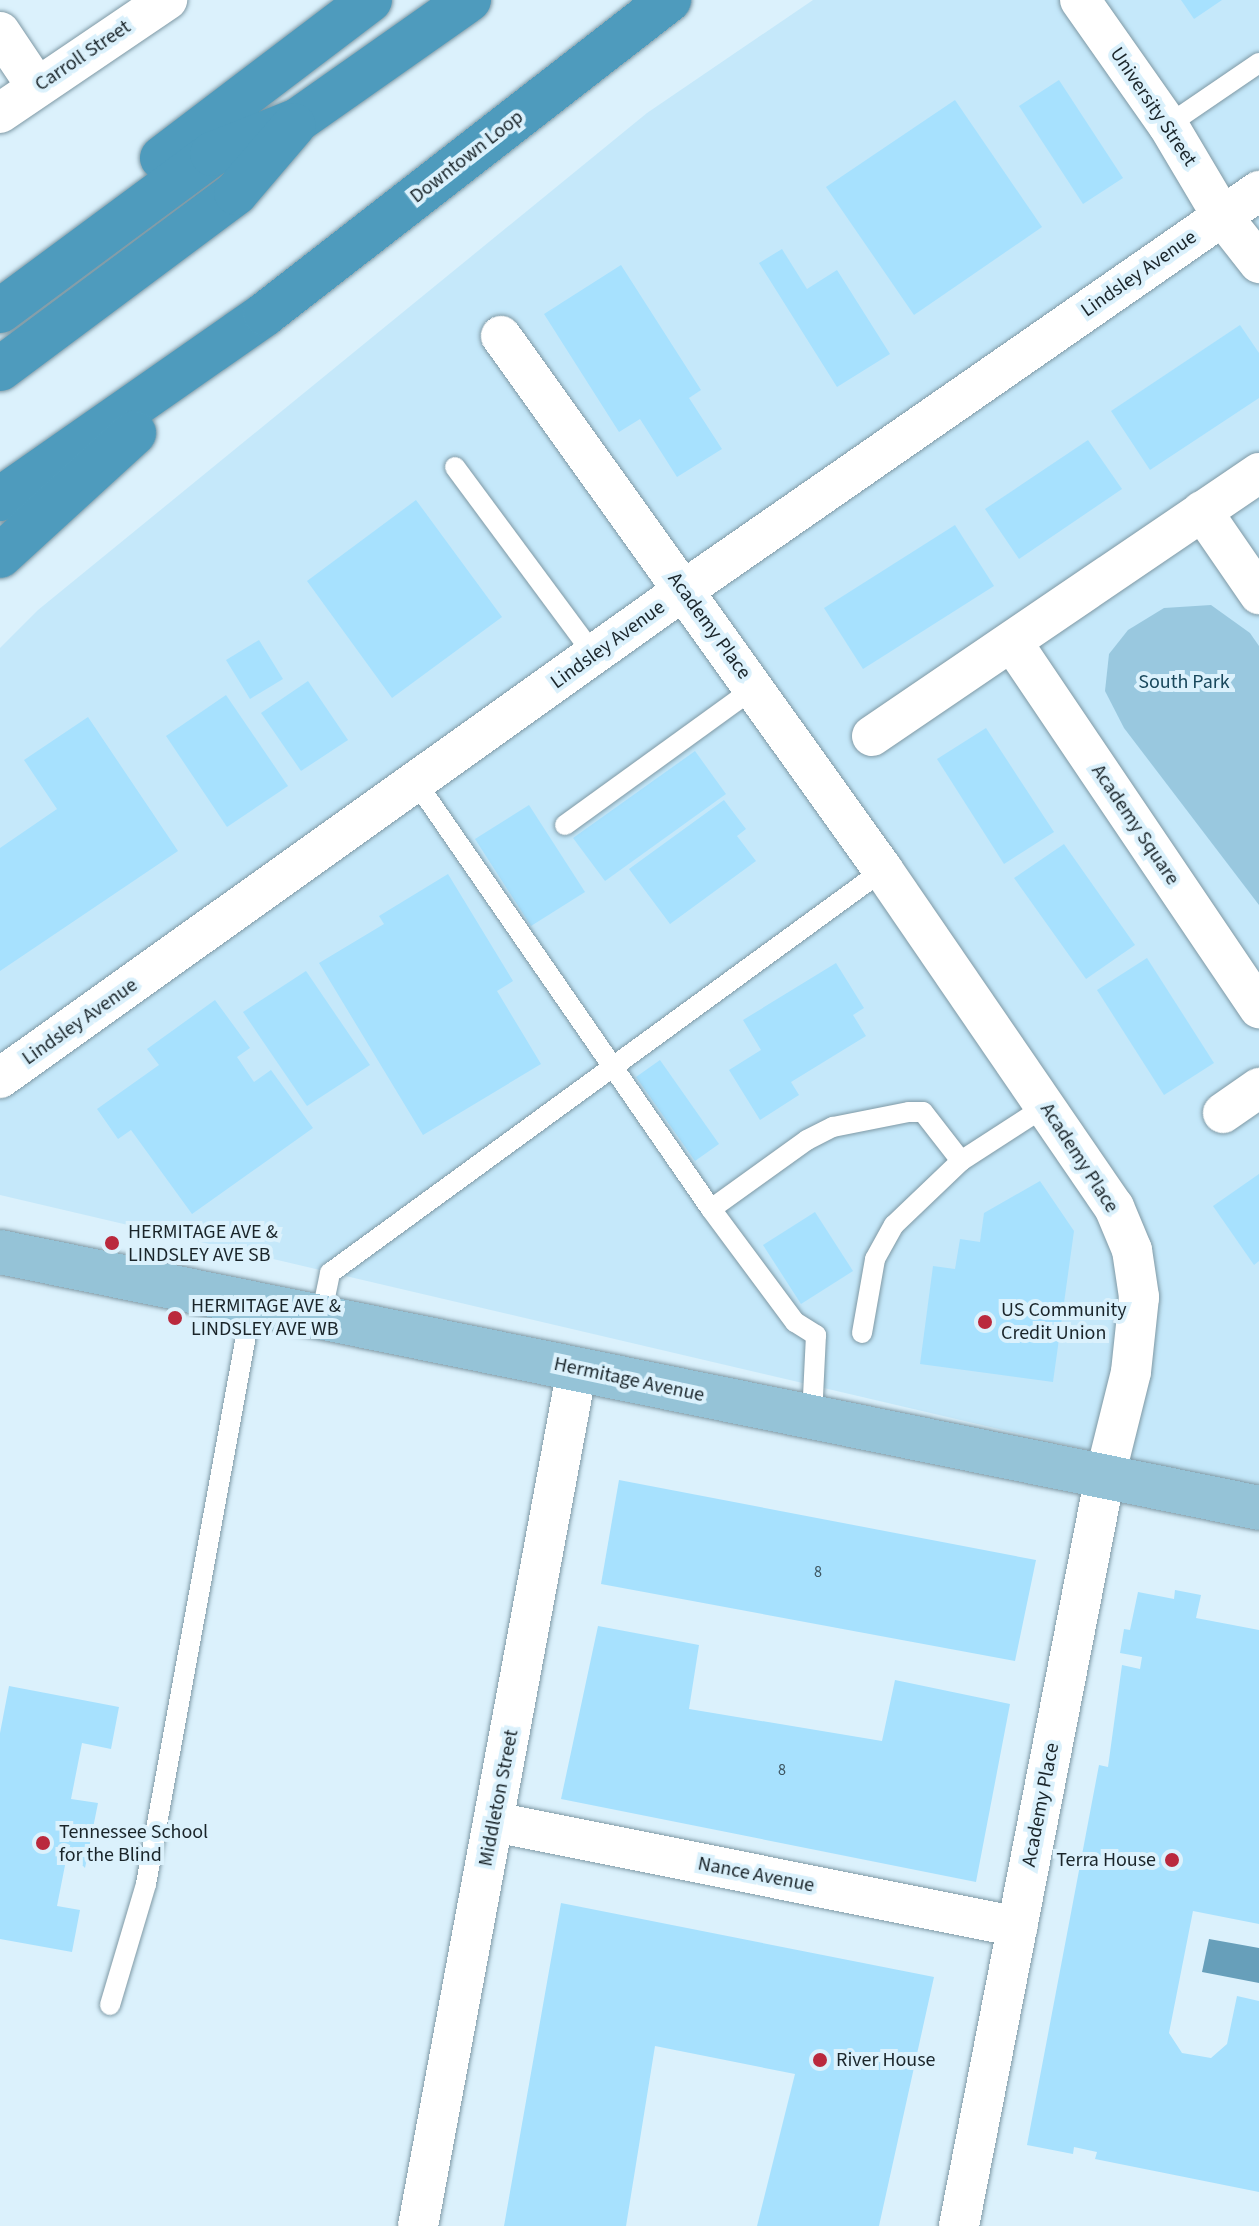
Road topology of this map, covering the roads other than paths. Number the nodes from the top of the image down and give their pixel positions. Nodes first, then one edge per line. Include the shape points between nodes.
1 (167, 0) edge
2 (370, 0) edge
3 (469, 0) edge
4 (669, 0) edge
5 (1080, 0) edge
6 (0, 32) edge
7 (1259, 63) edge
8 (37, 87) junction
9 (0, 113) edge
10 (298, 120) junction
11 (1168, 125) junction
12 (1259, 191) edge
13 (1222, 216) junction
14 (1259, 263) edge
15 (0, 281) edge
16 (0, 311) edge
17 (265, 314) junction
18 (501, 336) dead end
19 (0, 369) edge
20 (455, 467) dead end
21 (1259, 473) edge
22 (0, 499) edge
23 (1202, 511) junction
24 (0, 556) edge
25 (684, 590) junction
26 (1259, 594) edge
27 (1012, 642) junction
28 (594, 655) junction
29 (754, 688) junction
30 (872, 736) dead end
31 (416, 782) junction
32 (565, 825) dead end
33 (883, 870) junction
34 (1259, 1008) edge
35 (611, 1069) junction
36 (0, 1078) edge
37 (1259, 1088) edge
38 (1046, 1106) junction
39 (1223, 1113) dead end
40 (961, 1161) junction
41 (711, 1209) junction
42 (0, 1252) edge
43 (252, 1303) junction
44 (321, 1317) junction
45 (862, 1333) dead end
46 (577, 1369) junction
47 (812, 1417) junction
48 (1105, 1476) junction
49 (1259, 1508) edge
50 (495, 1822) junction
51 (1018, 1927) junction
52 (110, 2005) dead end
53 (418, 2226) edge
54 (959, 2226) edge

1 - 8 street, Carroll Street
2 - 15 highway
3 - 10 highway
4 - 17 highway, Downtown Loop
5 - 11 street, University Street
6 - 8 street
7 - 11 lane
8 - 9 street, Carroll Street
10 - 16 highway via 212,154
10 - 19 highway via 236,193
11 - 13 street, University Street
12 - 13 street, Lindsley Avenue
13 - 14 street
13 - 25 street, Lindsley Avenue
17 - 22 highway
17 - 24 highway
18 - 25 street, Academy Place
20 - 28 lane
21 - 23 street
23 - 26 street
23 - 27 street
25 - 28 street, Lindsley Avenue
25 - 29 street, Academy Place
27 - 30 street
27 - 34 street, Academy Square
28 - 31 street, Lindsley Avenue
29 - 32 lane
29 - 33 street, Academy Place
31 - 35 lane
31 - 36 street, Lindsley Avenue
33 - 35 lane
33 - 38 street, Academy Place
35 - 41 lane
35 - 44 lane via 330,1273
37 - 39 street
38 - 40 lane
38 - 48 street, Academy Place via 1114,1207 1132,1250 1139,1297 1131,1372
40 - 41 lane via 923,1112 909,1112 833,1127
40 - 45 lane via 894,1225 875,1259
41 - 47 lane via 795,1322 816,1335
42 - 43 main road, Hermitage Avenue
43 - 44 main road, Hermitage Avenue
43 - 52 lane via 146,1884
44 - 46 main road, Hermitage Avenue
46 - 47 main road, Hermitage Avenue
46 - 50 street, Middleton Street
47 - 48 main road, Hermitage Avenue
48 - 49 main road, Hermitage Avenue
48 - 51 street, Academy Place
50 - 51 street, Nance Avenue
50 - 53 street, Middleton Street
51 - 54 street, Academy Place

